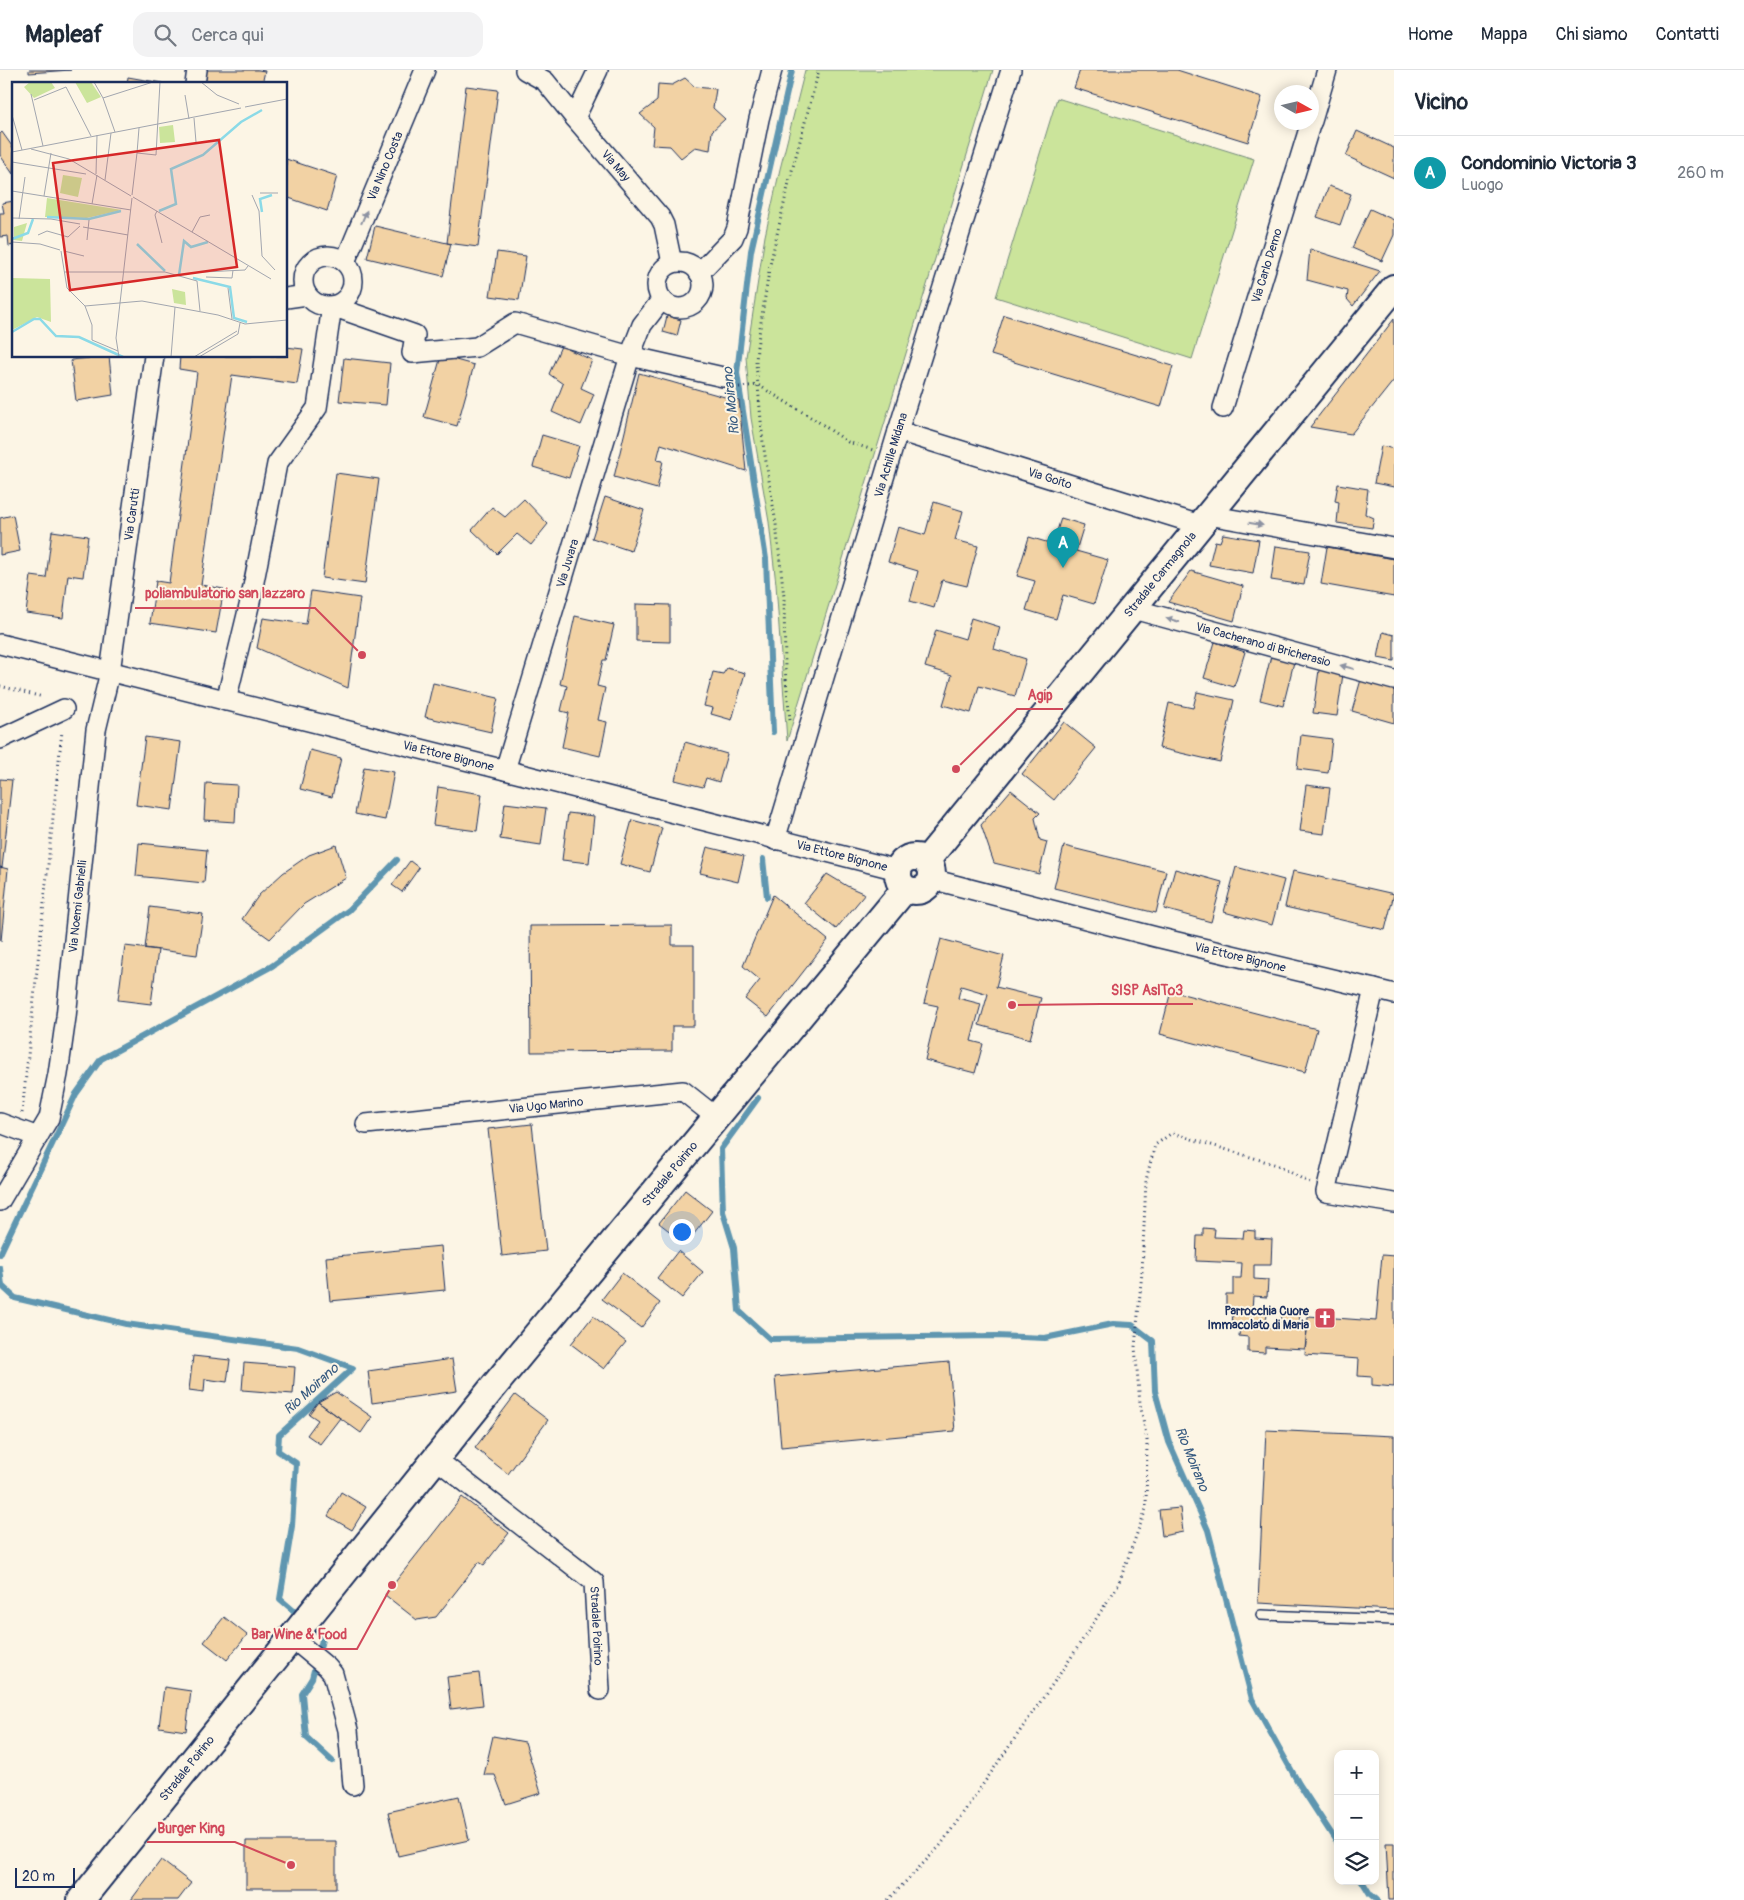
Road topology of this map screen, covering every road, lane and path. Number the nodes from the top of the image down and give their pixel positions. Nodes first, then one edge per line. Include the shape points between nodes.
1 (425, 70) edge
2 (525, 70) edge
3 (598, 70) edge
4 (772, 70) edge
5 (819, 70) edge
6 (1011, 70) edge
7 (1327, 70) edge
8 (1319, 96) edge
9 (576, 118) junction
10 (1309, 130) edge
11 (345, 262) junction
12 (672, 264) junction
13 (700, 273) junction
14 (1394, 288) edge
15 (307, 295) junction
16 (288, 298) edge
17 (662, 299) junction
18 (332, 306) junction
19 (630, 356) junction
20 (154, 358) edge
21 (729, 382) joint
22 (758, 386) junction
23 (1224, 408) dead end
24 (898, 431) junction
25 (890, 456) junction
26 (1204, 520) junction
27 (1394, 548) edge
28 (1133, 609) junction
29 (0, 644) edge
30 (110, 672) junction
31 (1394, 680) edge
32 (0, 686) edge
33 (226, 701) junction
34 (64, 709) junction
35 (807, 729) junction
36 (0, 739) edge
37 (505, 770) junction
38 (775, 840) junction
39 (929, 870) junction
40 (901, 880) junction
41 (1374, 989) junction
42 (1394, 994) edge
43 (717, 1118) junction
44 (0, 1123) edge
45 (366, 1124) dead end
46 (20, 1130) junction
47 (38, 1137) junction
48 (1326, 1192) junction
49 (0, 1201) edge
50 (1394, 1203) edge
51 (436, 1459) junction
52 (1262, 1615) dead end
53 (1394, 1620) edge
54 (305, 1629) junction
55 (600, 1690) dead end
56 (353, 1785) dead end
57 (81, 1900) edge
58 (888, 1900) edge

11 -> 1 street, Via Nino Costa
2 - 9 street, Via May via 545,81
3 - 9 street
4 - 13 street via 737,228
5 - 22 path via 770,265 757,347
6 - 24 street, Via Achille Midana
7 - 8 street, Via Carlo Demo
9 - 12 street, Via May via 660,217
10 - 23 street, Via Carlo Demo
11 - 15 street via 330,256 314,259 302,279
11 - 18 street via 352,276 351,292
12 - 13 street via 687,263
12 - 17 street via 661,272 658,279 658,293
13 - 17 street via 701,295 690,306 675,307
14 - 26 main road, Stradale Carmagnola
15 - 16 street
15 - 18 street via 318,304
17 - 19 street, Via Juvara via 642,325
18 - 19 street via 415,335 412,353 477,348 515,323
18 - 33 street via 317,408 277,464 250,602
19 - 21 street
19 - 37 street, Via Juvara
20 - 30 street, Via Carutti
21 - 22 path
22 - 25 path via 848,442
22 - 35 path via 784,597 790,724
24 - 25 street, Via Achille Midana
24 - 26 street, Via Goito
25 - 35 street, Via Achille Midana
26 -> 27 street, Via Goito
26 - 28 main road, Stradale Carmagnola
31 -> 28 street, Via Cacherano di Bricherasio
28 - 39 main road, Stradale Carmagnola
29 - 30 street, Via Ettore Bignone
30 - 33 street, Via Ettore Bignone
30 - 47 street, Via Noemi Gabrielli via 96,730 58,1074 49,1118
32 - 34 path via 61,701
33 - 37 street, Via Ettore Bignone
34 - 36 street
34 - 46 path
35 - 38 street, Via Achille Midana
37 - 38 street, Via Ettore Bignone
38 - 40 street, Via Ettore Bignone
39 - 40 main road, Stradale Poirino via 915,857 909,858 900,865
39 - 41 street, Via Ettore Bignone via 1165,939
40 - 43 main road, Stradale Poirino
41 - 42 street, Via Ettore Bignone
41 - 48 street
43 - 45 street, Via Ugo Marino via 683,1091
43 - 51 main road, Stradale Poirino
44 - 46 street
46 - 47 street
47 - 49 street, Via Noemi Gabrielli
48 - 50 street
48 - 58 path via 1277,1165 1172,1133 1155,1145 1146,1180 1135,1347 1147,1440 1146,1509 1118,1585 1062,1670 940,1846
51 - 54 main road, Stradale Poirino
51 - 55 street, Stradale Poirino via 594,1582
52 - 53 lane
54 - 56 street via 333,1674 348,1730
54 - 57 main road, Stradale Poirino

